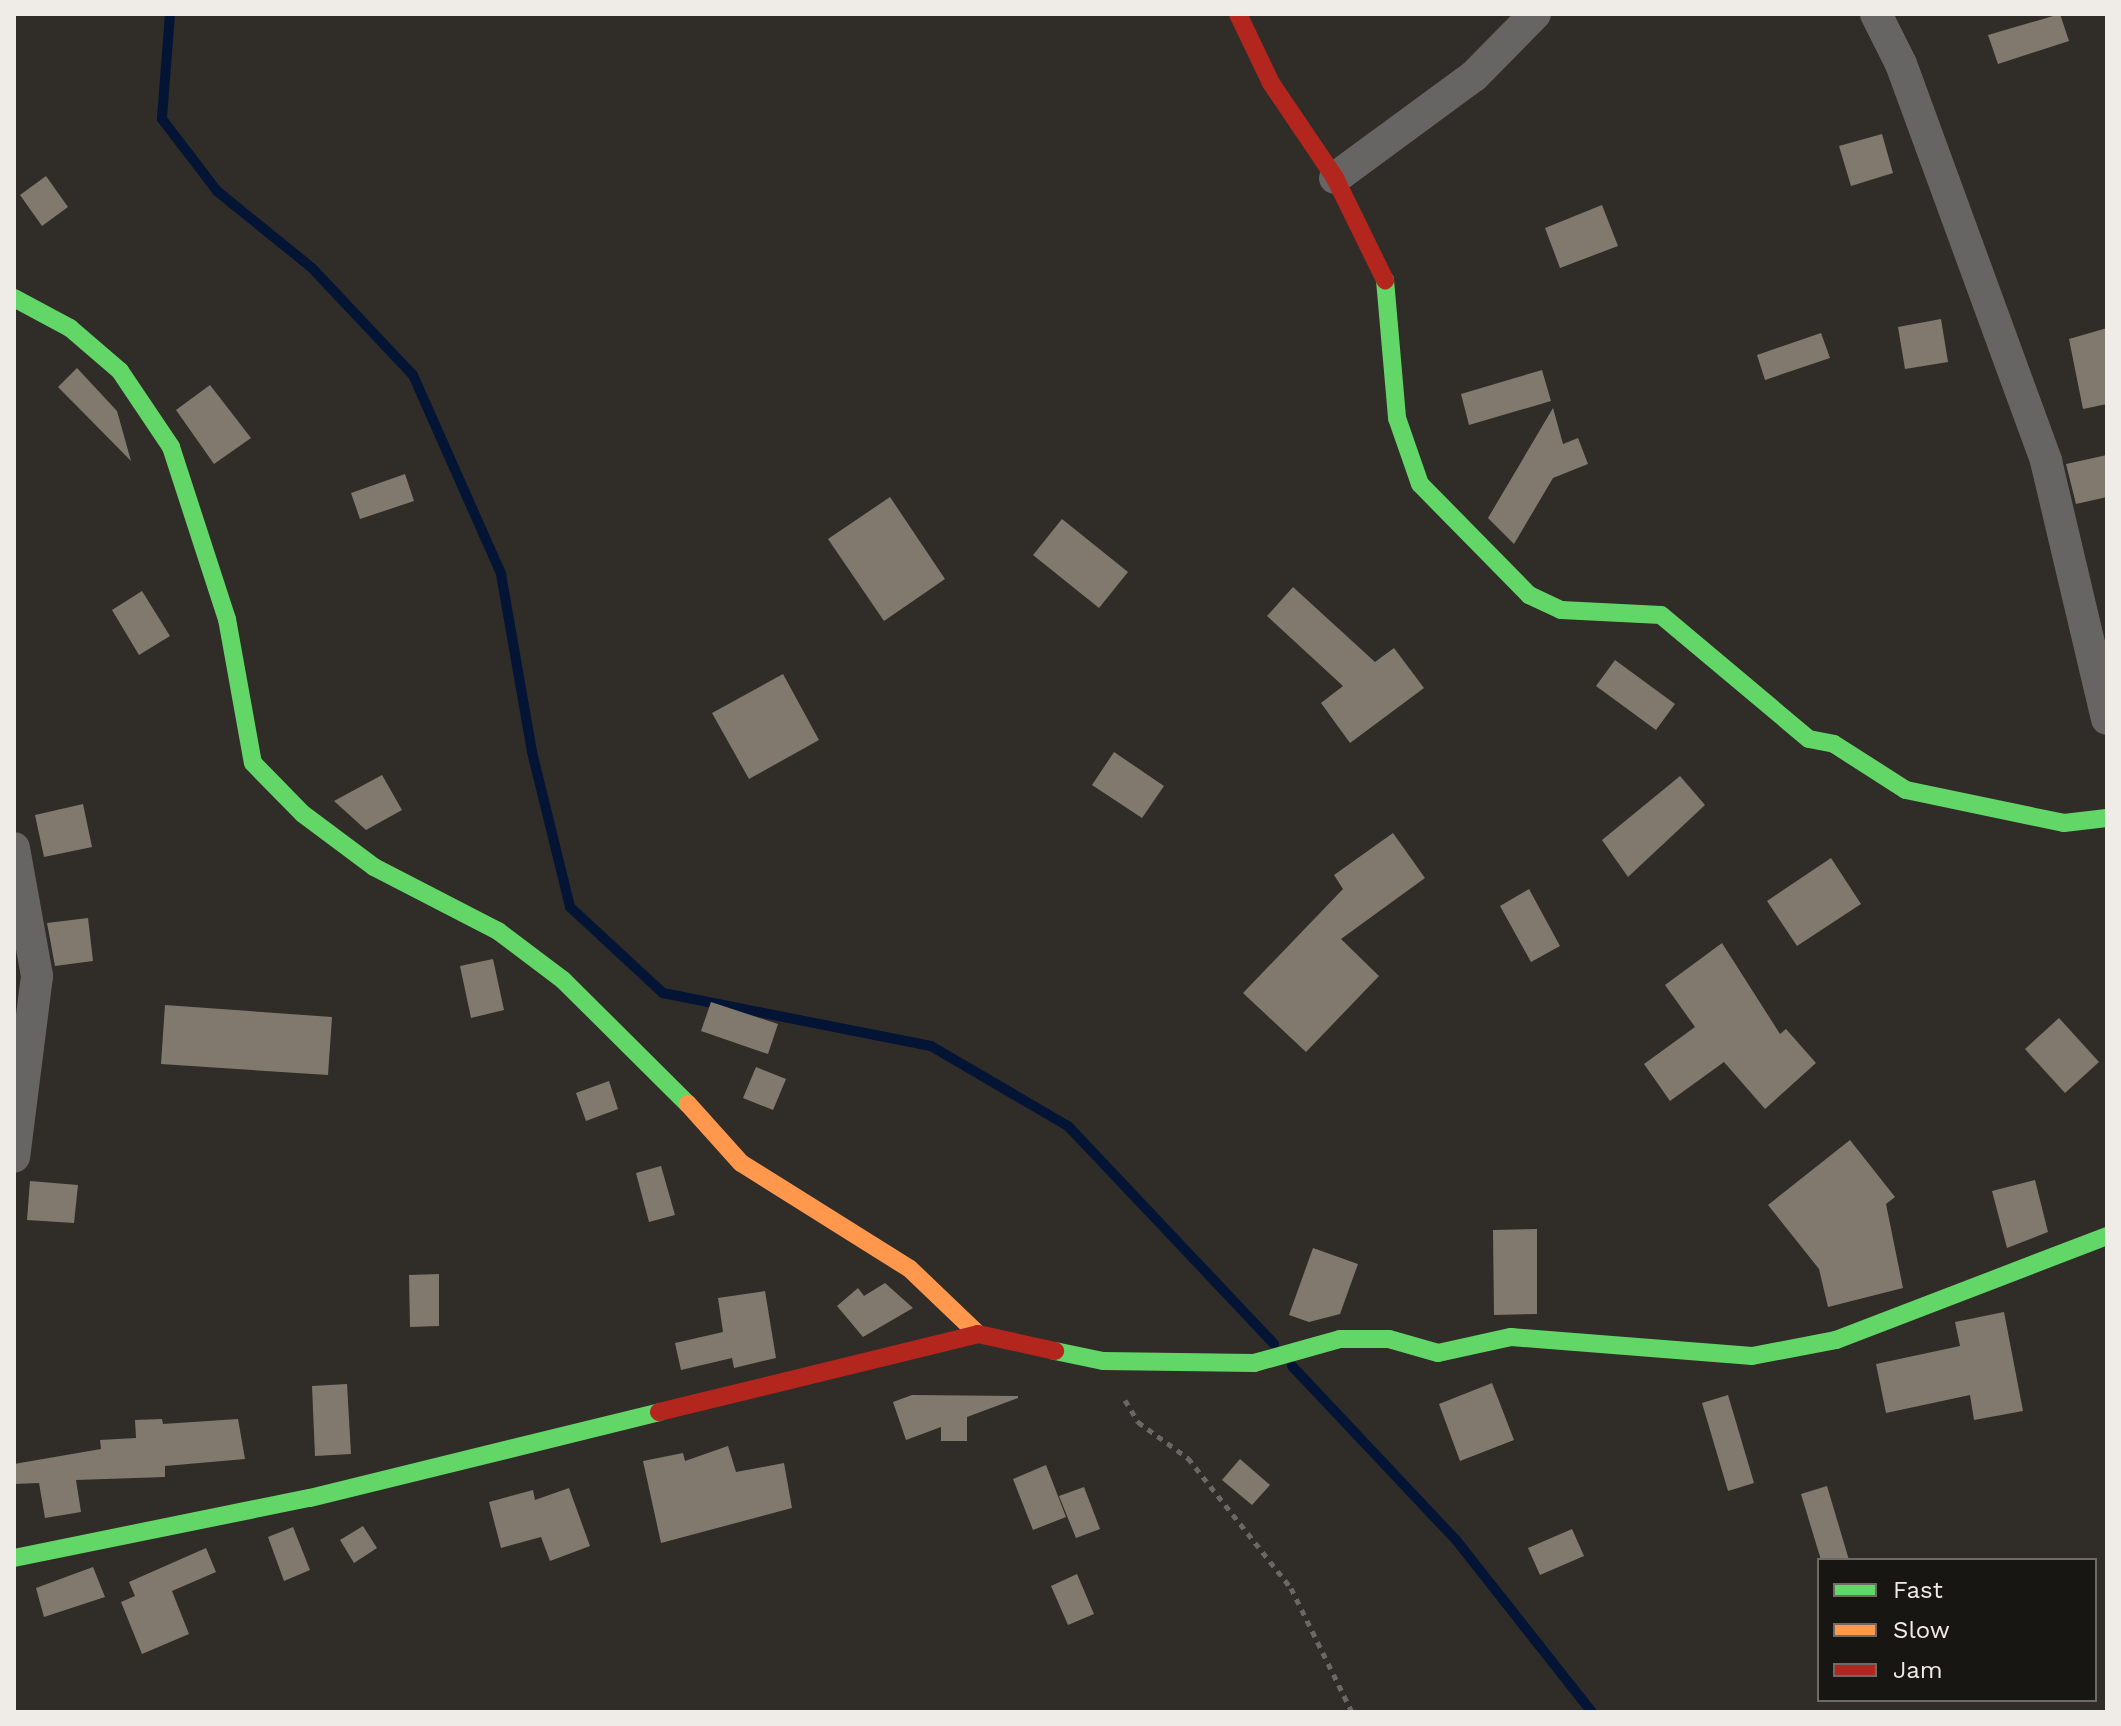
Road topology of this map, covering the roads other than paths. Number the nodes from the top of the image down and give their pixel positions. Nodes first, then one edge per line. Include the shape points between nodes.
1 (1238, 14) edge
2 (1535, 14) edge
3 (1876, 14) edge
4 (1335, 178) junction
5 (14, 298) edge
6 (2107, 719) edge
7 (2107, 818) edge
8 (14, 848) edge
9 (14, 1157) edge
10 (2107, 1236) edge
11 (978, 1334) junction
12 (14, 1558) edge

1 - 4 street via 1271,83
2 - 4 street via 1474,76
3 - 6 street via 1901,64 2046,461
4 - 7 street via 1388,286 1397,418 1420,484 1529,595 1561,610 1661,615 1809,739 1834,744 1906,790 2064,823
5 - 11 street via 70,328 120,371 171,447 227,619 253,763 303,814 374,867 498,931 563,980 631,1041 741,1163 910,1269
8 - 9 street via 37,976
10 - 11 street via 1836,1340 1752,1356 1511,1337 1438,1353 1389,1339 1340,1339 1254,1363 1103,1361
11 - 12 street via 310,1498

